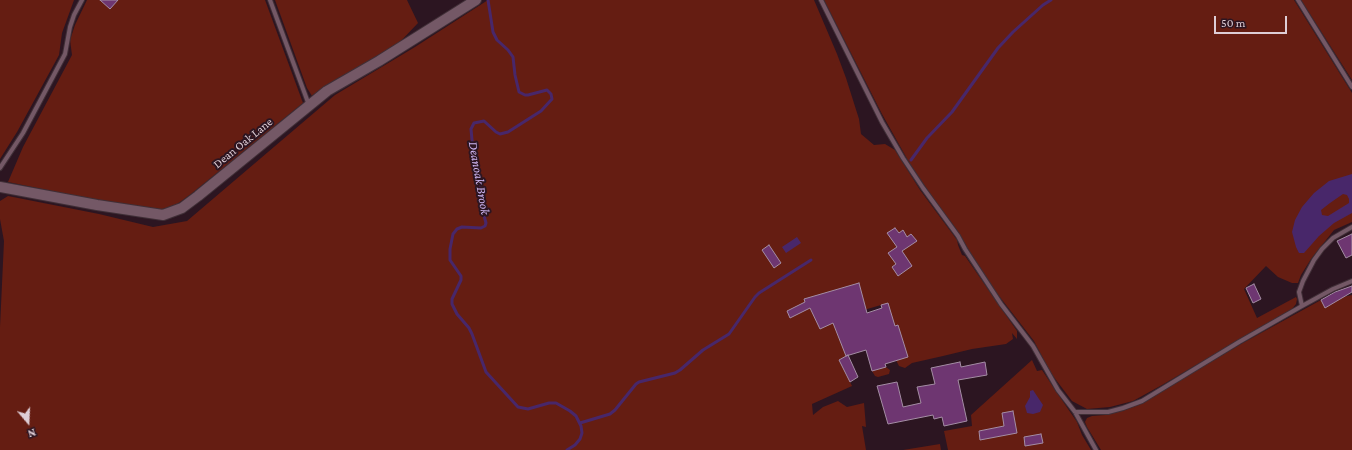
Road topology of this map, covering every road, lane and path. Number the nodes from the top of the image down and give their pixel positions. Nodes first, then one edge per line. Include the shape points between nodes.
1 (82, 0) edge
2 (270, 0) edge
3 (476, 0) edge
4 (822, 0) edge
5 (1298, 0) edge
6 (1352, 87) edge
7 (310, 105) junction
8 (0, 168) edge
9 (0, 187) edge
10 (1352, 227) edge
11 (1352, 281) edge
12 (1302, 306) junction
13 (1075, 412) junction
14 (1096, 450) edge

1 - 8 lane via 70,27 65,54 23,133
2 - 7 lane
3 - 7 street, Dean Oak Lane via 327,91
4 - 13 lane via 882,122 903,158 958,236 1001,304 1033,346 1058,390
5 - 6 lane
7 - 9 street, Dean Oak Lane via 182,208 163,215
10 - 12 lane via 1333,238 1314,260 1300,292
11 - 12 lane
12 - 13 lane via 1142,401 1108,412
13 - 14 lane

